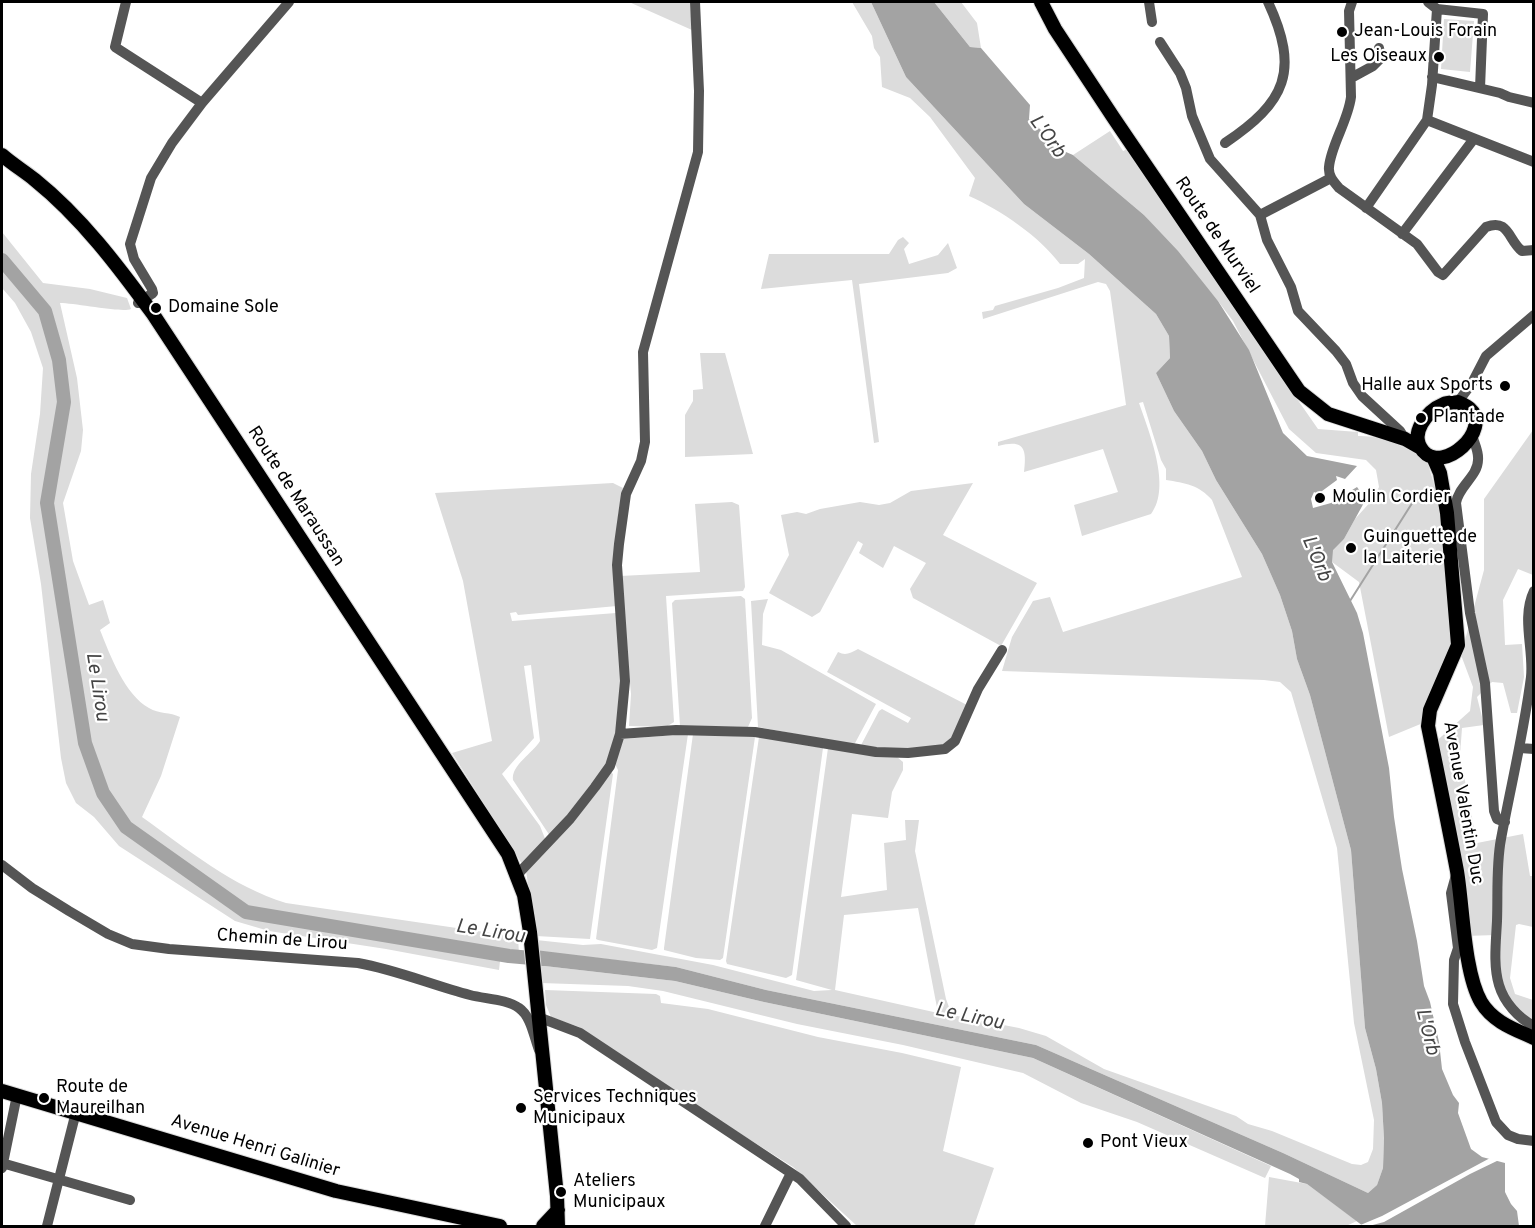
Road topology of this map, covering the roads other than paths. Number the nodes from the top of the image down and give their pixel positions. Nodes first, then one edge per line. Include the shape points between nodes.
1 (126, 2) edge
2 (289, 2) edge
3 (695, 2) edge
4 (1041, 2) edge
5 (1149, 2) edge
6 (1268, 2) edge
7 (1428, 2) edge
8 (1348, 5) edge
9 (1437, 9) junction
10 (1152, 22) dead end
11 (1160, 42) dead end
12 (1379, 48) dead end
13 (1432, 77) junction
14 (1351, 78) junction
15 (1480, 88) junction
16 (202, 103) junction
17 (1533, 103) edge
18 (1426, 120) junction
19 (1473, 140) junction
20 (1225, 143) dead end
21 (2, 155) edge
22 (1533, 162) edge
23 (1331, 178) junction
24 (1366, 208) junction
25 (1260, 215) junction
26 (1402, 234) junction
27 (1533, 250) edge
28 (140, 302) junction
29 (1533, 315) edge
30 (1464, 405) junction
31 (1473, 435) junction
32 (1414, 441) junction
33 (1455, 452) junction
34 (1433, 457) junction
35 (1477, 466) junction
36 (1447, 513) junction
37 (1533, 591) edge
38 (1002, 650) dead end
39 (620, 734) junction
40 (1520, 748) junction
41 (1533, 749) edge
42 (1505, 822) junction
43 (2, 865) edge
44 (515, 870) junction
45 (1457, 873) junction
46 (538, 1017) junction
47 (1533, 1026) edge
48 (1533, 1038) edge
49 (543, 1061) junction
50 (2, 1091) edge
51 (17, 1095) junction
52 (76, 1112) junction
53 (1533, 1141) edge
54 (2, 1166) edge
55 (791, 1173) junction
56 (59, 1180) junction
57 (130, 1200) dead end
58 (558, 1210) junction
59 (47, 1227) edge
60 (500, 1227) edge
61 (543, 1227) edge
62 (558, 1227) edge
63 (765, 1227) edge
64 (846, 1227) edge

1 - 16 street via 115,47
2 - 16 street
3 - 39 street via 698,152 643,352 645,442 626,494 619,544 625,681
4 - 32 main road, Route de Murviel via 1113,117 1299,391 1328,414
5 - 10 street
6 - 20 street via 1283,41 1281,86 1260,116
7 - 9 street
8 - 14 street
9 - 13 street
9 - 15 street via 1483,14
11 - 25 street via 1180,73 1210,159
12 - 14 street via 1381,58
13 - 15 street
13 - 18 street
14 - 23 street via 1350,108 1329,168
15 - 17 street
16 - 28 street via 151,178 130,244 153,293
18 - 19 street
18 - 24 street
19 - 22 street
19 - 26 street
21 - 28 main road, Route de Maraussan via 79,231
23 - 24 street
23 - 25 street
24 - 26 street
25 - 32 street via 1298,311 1346,364 1362,396
26 - 27 street via 1417,244 1443,274 1486,227 1494,224 1502,225 1522,251
28 - 44 main road, Route de Maraussan
29 - 30 street via 1486,356
30 - 31 main road via 1475,419
30 - 32 main road via 1445,404 1434,410 1419,427
31 - 33 main road
31 - 35 street
32 - 34 main road
33 - 34 main road
33 - 35 street via 1474,454
33 - 36 main road, Avenue Valentin Duc via 1448,470
34 - 36 main road, Avenue Valentin Duc
35 - 42 street via 1457,495 1456,503 1470,613 1485,683 1494,811 1497,819
36 - 45 main road, Avenue Valentin Duc via 1458,645 1430,710 1428,726
37 - 40 street via 1528,616 1531,674
38 - 39 street via 978,689 955,741 945,749 876,752 755,732 676,730
39 - 44 street via 610,766 595,787 570,819
40 - 41 street
40 - 42 street
42 - 47 street via 1499,859 1497,975 1509,1004
43 - 49 street, Chemin de Lirou via 69,911 132,944 358,963 520,1008
44 - 46 main road, Route de Maraussan via 524,895
45 - 48 main road, Avenue Valentin Duc via 1477,994 1494,1018
45 - 53 street via 1451,893 1458,948 1454,960 1454,1004 1496,1122 1508,1134
46 - 49 main road, Route de Maraussan
46 - 55 street via 580,1033
49 - 58 main road, Route de Maraussan
50 - 51 main road, Avenue Henri Galinier
51 - 52 main road, Avenue Henri Galinier
51 - 54 street
52 - 56 street
52 - 60 main road, Avenue Henri Galinier via 336,1191
54 - 56 street
55 - 63 street
55 - 64 street
56 - 57 street
56 - 59 street
58 - 61 main road
58 - 62 main road, Route de Maraussan

